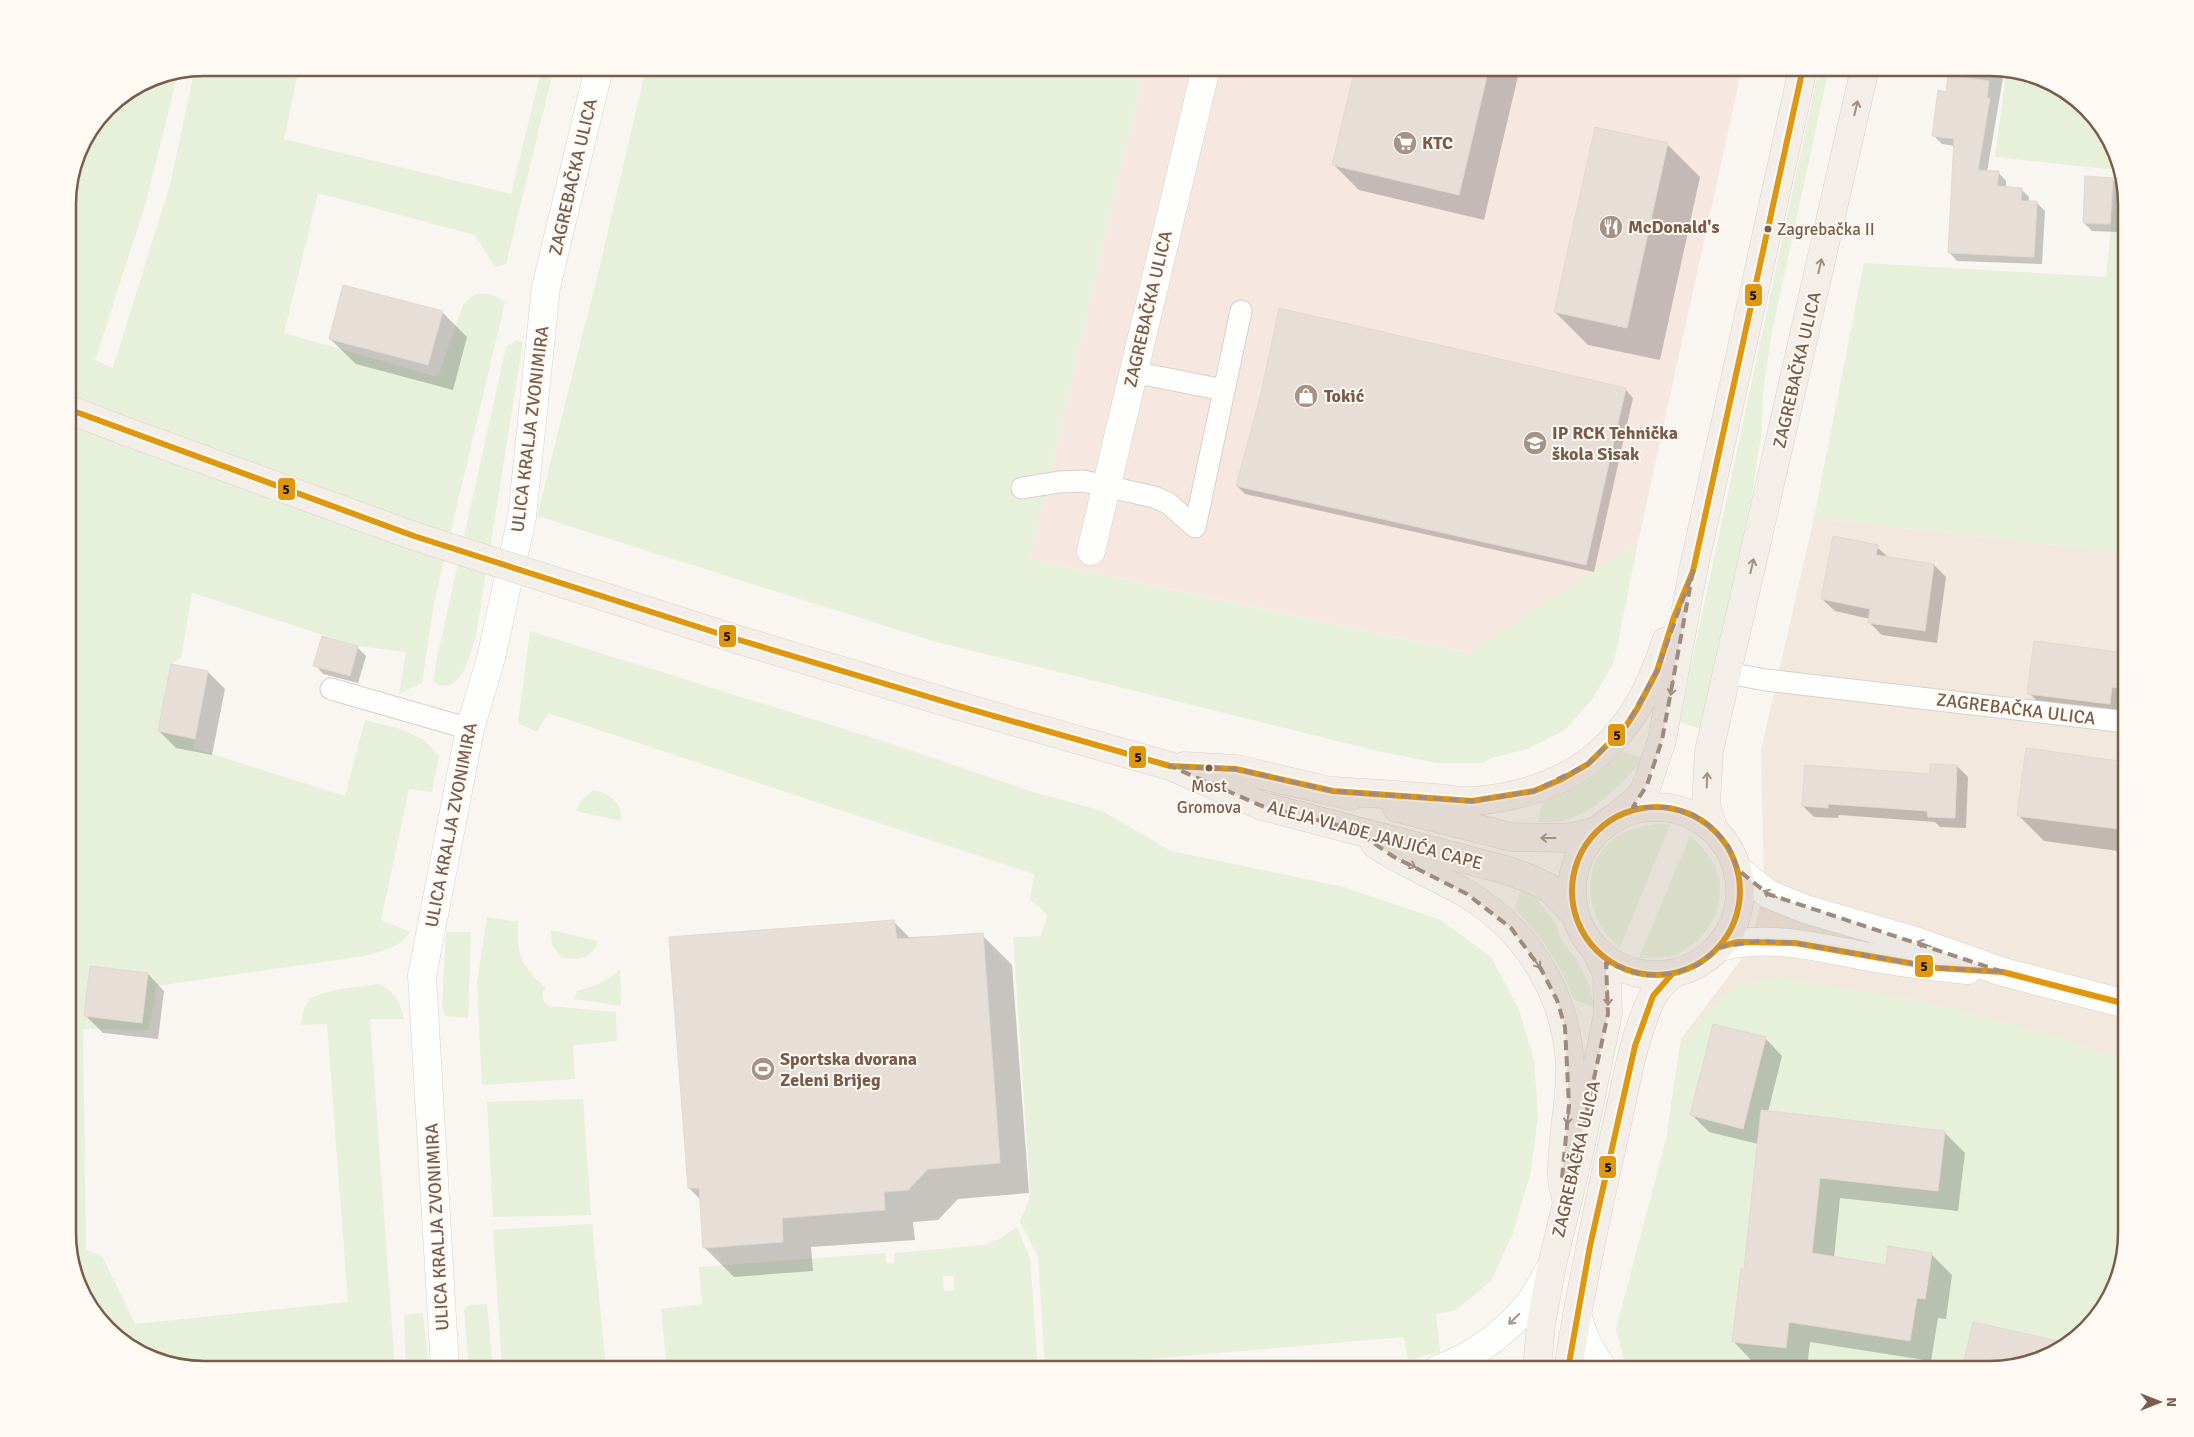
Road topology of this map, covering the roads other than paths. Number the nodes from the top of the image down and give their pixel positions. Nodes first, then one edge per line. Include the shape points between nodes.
1 (597, 76) edge
2 (1204, 76) edge
3 (1801, 76) edge
4 (1863, 76) edge
5 (546, 287) joint
6 (1241, 311) dead end
7 (1133, 372) junction
8 (1224, 390) junction
9 (77, 412) edge
10 (1106, 486) junction
11 (1022, 488) dead end
12 (1091, 551) dead end
13 (1693, 571) junction
14 (1726, 673) junction
15 (331, 690) dead end
16 (2118, 721) edge
17 (470, 729) junction
18 (1170, 766) junction
19 (1333, 791) junction
20 (1618, 815) junction
21 (1713, 828) junction
22 (1354, 829) junction
23 (1596, 831) junction
24 (1738, 870) junction
25 (1574, 913) junction
26 (1720, 947) junction
27 (1596, 951) junction
28 (2003, 972) junction
29 (1672, 974) junction
30 (2118, 1002) edge
31 (1567, 1202) junction
32 (1552, 1265) junction
33 (1577, 1314) junction
34 (444, 1361) edge
35 (1455, 1361) edge
36 (1538, 1361) edge
37 (1569, 1361) edge
38 (1597, 1361) edge

1 - 5 street, ZAGREBAČKA ULICA
2 - 7 street, ZAGREBAČKA ULICA
3 - 13 main road
14 -> 4 main road, ZAGREBAČKA ULICA
5 - 17 street, ULICA KRALJA ZVONIMIRA via 522,517 491,658
6 - 8 lane
7 - 8 lane
7 - 10 street, ZAGREBAČKA ULICA
8 - 10 lane via 1195,527 1168,503 1154,496
9 - 18 main road, ALEJA VLADE JANJIĆA CAPE, bridge via 414,536 736,639
10 - 11 lane via 1082,481
10 - 12 street, ZAGREBAČKA ULICA
13 - 19 main road via 1657,671 1637,709 1588,764 1534,791 1472,801
13 -> 20 main road via 1655,763 1638,799
14 - 16 lane, ZAGREBAČKA ULICA
21 -> 14 main road, ZAGREBAČKA ULICA via 1706,804 1706,779
15 - 17 lane
17 - 34 street, ULICA KRALJA ZVONIMIRA via 422,976
18 - 19 main road, ALEJA VLADE JANJIĆA CAPE via 1236,769
18 - 22 main road, ALEJA VLADE JANJIĆA CAPE via 1262,806
23 -> 19 main road, ALEJA VLADE JANJIĆA CAPE via 1568,838 1511,837
20 - 21 main road via 1642,806 1668,806 1692,814
20 - 23 main road
21 - 24 main road via 1729,847
22 - 25 main road, ALEJA VLADE JANJIĆA CAPE via 1531,879 1549,888
22 -> 31 main road via 1394,857 1466,894 1487,909 1511,928 1541,969 1557,1000 1565,1027 1570,1068 1562,1178
23 - 25 main road via 1582,848 1574,869 1571,890
24 - 26 main road via 1741,890 1739,911
28 -> 24 street via 1915,941 1805,909 1768,894
25 - 27 main road via 1586,940
26 - 28 street via 1738,942 1795,943 1937,968
26 - 29 main road via 1698,965
27 - 29 main road via 1619,967 1636,973
27 -> 31 main road, ZAGREBAČKA ULICA via 1607,974 1608,1014
28 - 30 street
29 - 33 main road, ZAGREBAČKA ULICA via 1661,983 1651,999 1636,1040
31 - 32 main road, ZAGREBAČKA ULICA
32 -> 35 street via 1527,1306 1506,1327
32 - 36 main road, ZAGREBAČKA ULICA
33 - 37 main road, ZAGREBAČKA ULICA
33 - 38 street via 1581,1331

